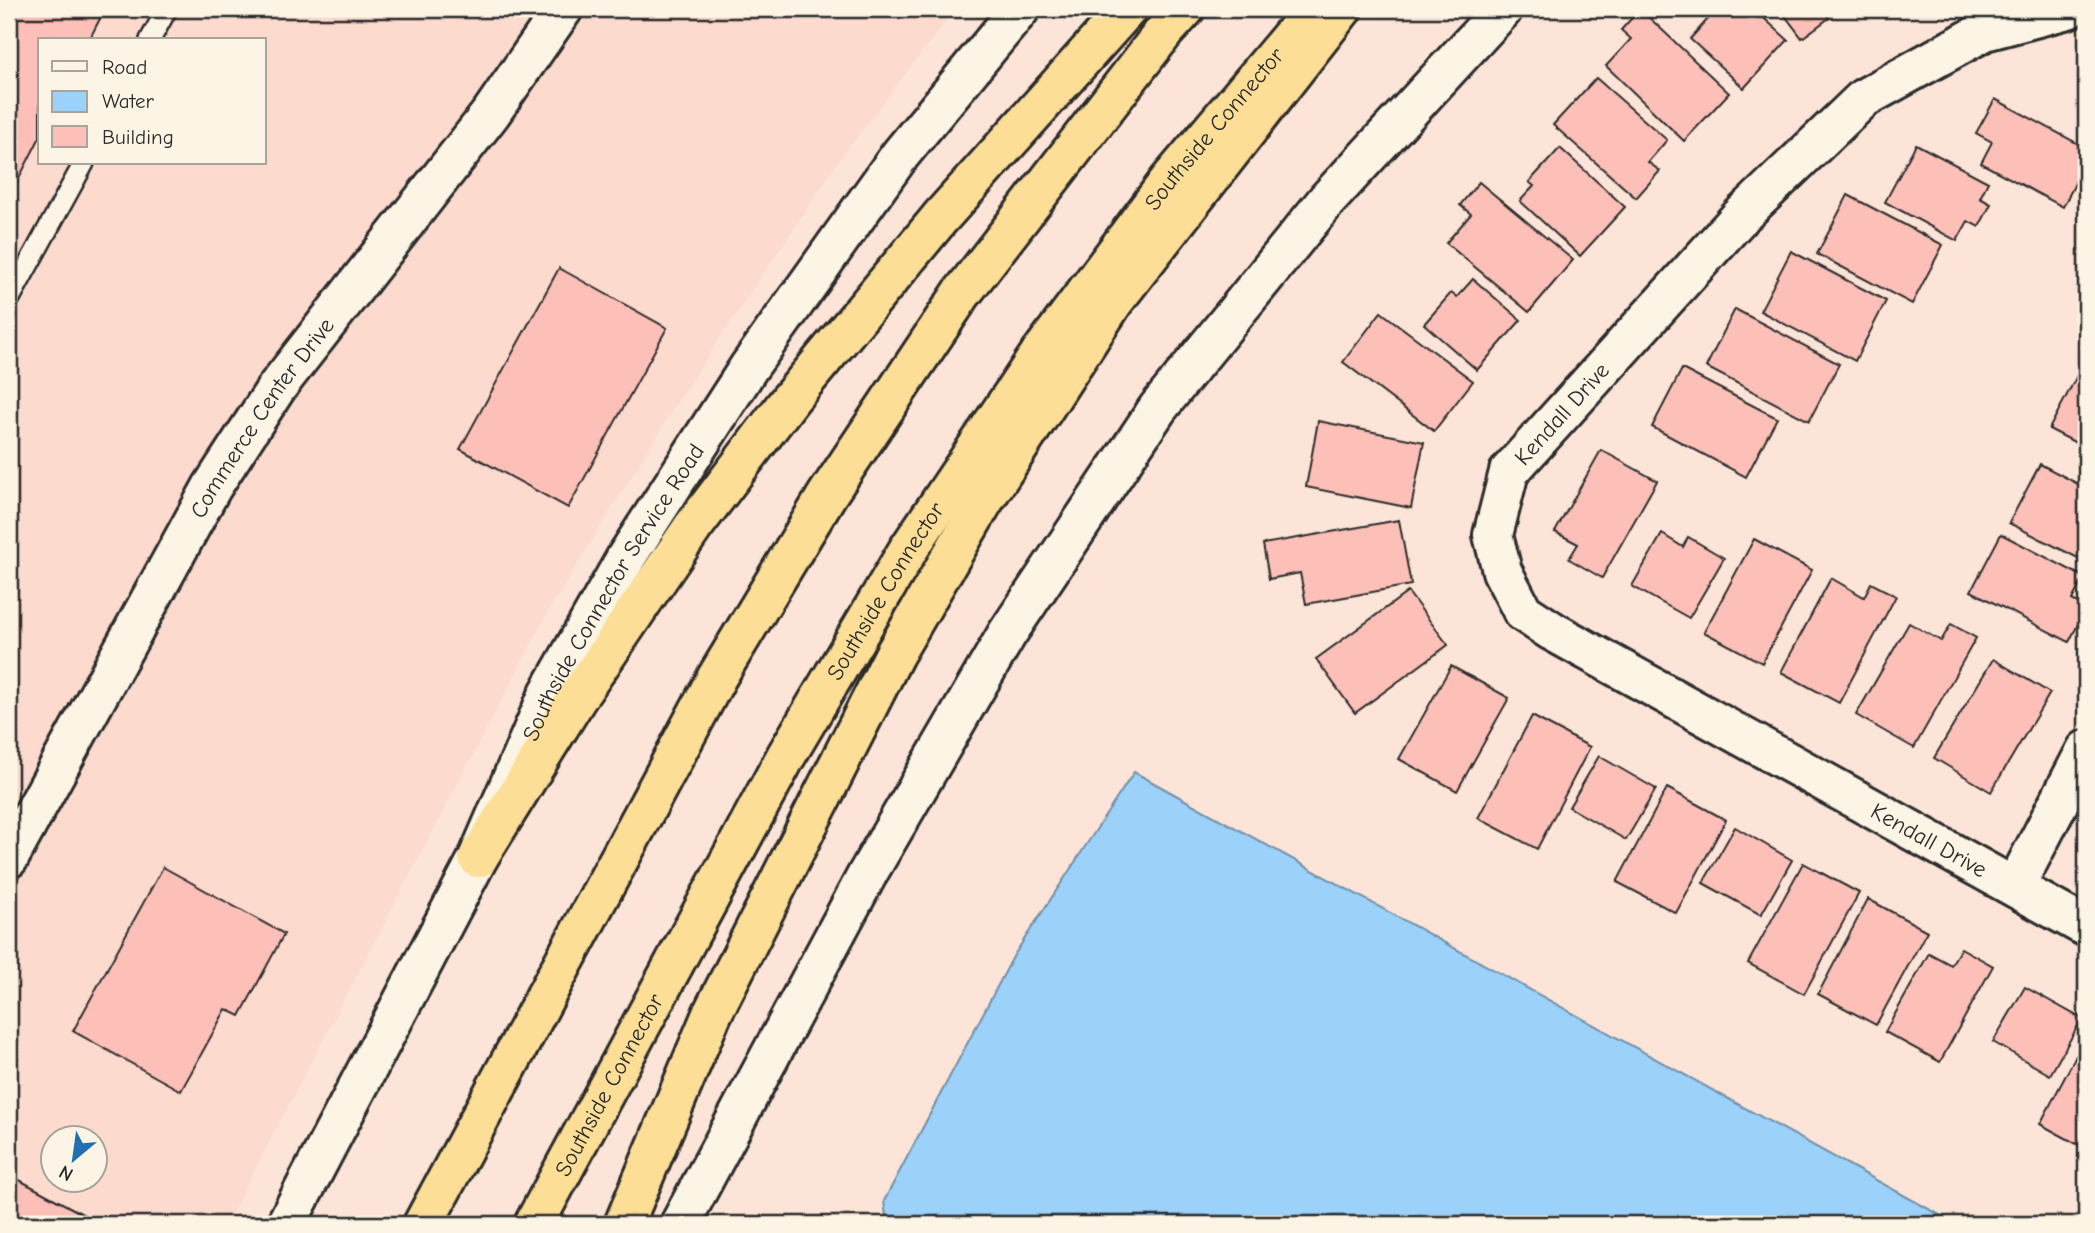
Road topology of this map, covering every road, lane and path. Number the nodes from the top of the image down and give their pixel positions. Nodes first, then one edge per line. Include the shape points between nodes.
1 (167, 9) edge
2 (562, 9) edge
3 (1020, 9) edge
4 (1127, 9) edge
5 (1185, 9) edge
6 (1314, 9) edge
7 (1342, 9) edge
8 (1503, 9) edge
9 (2068, 9) edge
10 (151, 38) edge
11 (83, 164) edge
12 (9, 300) edge
13 (2086, 750) edge
14 (9, 858) edge
15 (478, 858) junction
16 (2015, 887) junction
17 (2086, 927) edge
18 (285, 1224) edge
19 (423, 1224) edge
20 (534, 1224) edge
21 (624, 1224) edge
22 (680, 1224) edge

1 - 10 lane
2 - 14 street, Commerce Center Drive via 491,113 278,387 226,465
3 - 15 street, Southside Connector Service Road via 892,167 749,368 627,556 549,693
4 - 15 highway via 940,218 783,408 608,652
5 - 19 highway via 962,293 827,495 717,677
6 - 20 highway, Southside Connector via 1144,214 1037,358 908,550 786,756
7 - 21 highway via 1114,301 983,502 894,655 712,1014
8 - 22 street via 1327,200 1151,419 1000,646 868,873
9 - 16 street, Kendall Drive via 1985,31 1864,99 1740,216 1509,472 1493,536 1502,571 1523,612
11 - 12 lane
13 - 16 street
15 - 18 street, Southside Connector Service Road
16 - 17 street, Kendall Drive

